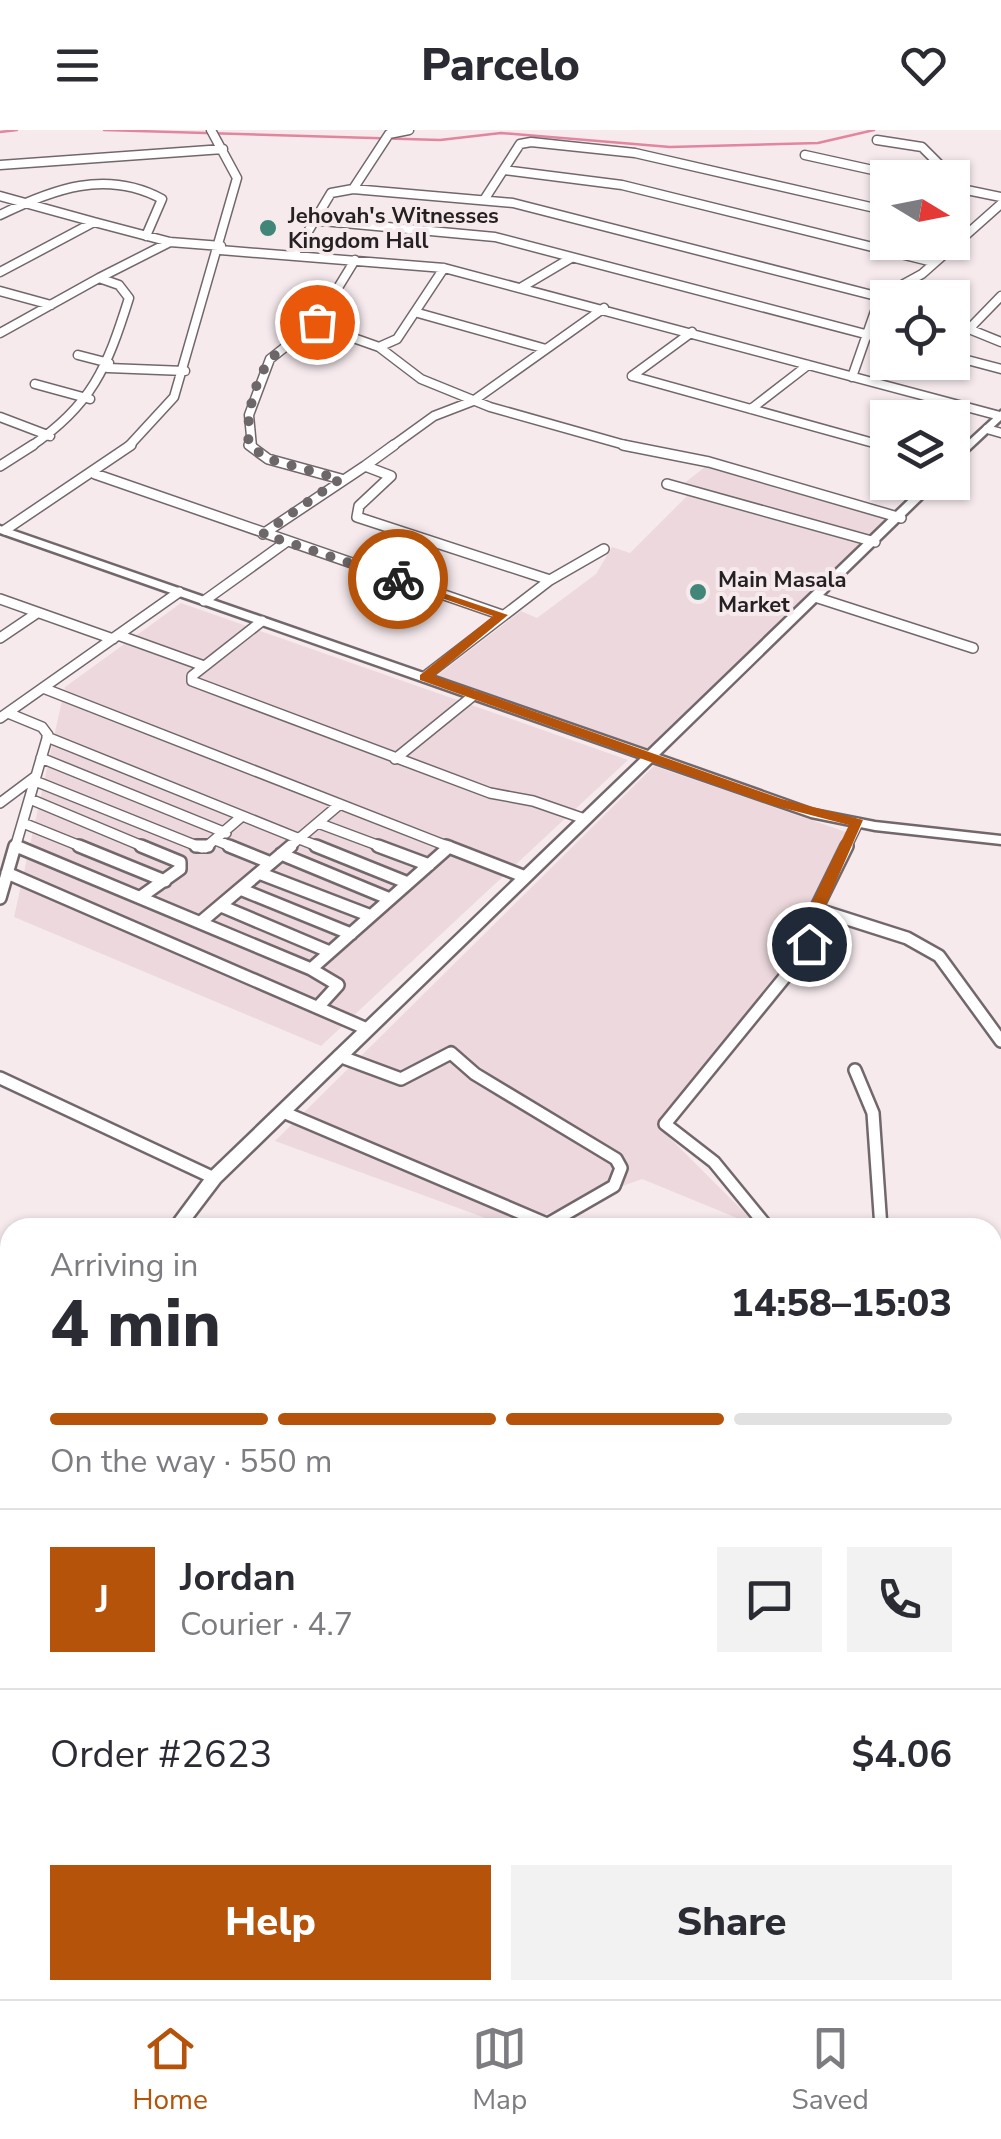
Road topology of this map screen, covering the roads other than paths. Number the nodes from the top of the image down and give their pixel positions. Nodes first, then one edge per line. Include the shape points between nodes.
1 (409, 130) edge
2 (213, 134) edge
3 (877, 140) dead end
4 (223, 149) junction
5 (805, 155) dead end
6 (935, 160) edge
7 (0, 165) edge
8 (870, 169) edge
9 (504, 170) junction
10 (353, 190) junction
11 (970, 192) edge
12 (0, 196) edge
13 (484, 200) junction
14 (1001, 201) edge
15 (26, 202) junction
16 (870, 207) edge
17 (0, 215) edge
18 (312, 220) junction
19 (94, 222) junction
20 (970, 230) edge
21 (146, 236) junction
22 (170, 242) junction
23 (221, 248) junction
24 (294, 255) junction
25 (571, 258) junction
26 (355, 260) junction
27 (935, 260) edge
28 (933, 262) junction
29 (444, 268) junction
30 (0, 272) edge
31 (99, 278) junction
32 (912, 280) edge
33 (522, 287) junction
34 (0, 291) edge
35 (870, 294) edge
36 (1001, 296) edge
37 (51, 305) junction
38 (604, 308) junction
39 (418, 313) junction
40 (870, 322) edge
41 (310, 330) junction
42 (692, 332) junction
43 (0, 333) edge
44 (865, 334) junction
45 (870, 335) edge
46 (1001, 342) edge
47 (379, 347) junction
48 (546, 349) junction
49 (78, 355) dead end
50 (970, 361) edge
51 (808, 364) junction
52 (109, 366) junction
53 (1001, 369) edge
54 (185, 370) junction
55 (852, 377) junction
56 (35, 384) dead end
57 (90, 399) junction
58 (474, 402) junction
59 (751, 409) junction
60 (1000, 415) edge
61 (0, 418) edge
62 (988, 429) junction
63 (1001, 433) edge
64 (50, 436) junction
65 (870, 442) edge
66 (970, 446) edge
67 (0, 465) edge
68 (365, 466) junction
69 (95, 474) junction
70 (340, 479) junction
71 (667, 484) dead end
72 (918, 500) edge
73 (901, 518) junction
74 (2, 530) edge
75 (263, 534) junction
76 (286, 542) junction
77 (875, 542) junction
78 (604, 549) dead end
79 (550, 580) junction
80 (179, 592) junction
81 (818, 598) junction
82 (0, 599) edge
83 (204, 601) junction
84 (37, 613) junction
85 (502, 615) junction
86 (262, 622) junction
87 (115, 637) junction
88 (0, 638) edge
89 (973, 648) dead end
90 (204, 666) junction
91 (424, 678) junction
92 (44, 688) junction
93 (474, 695) junction
94 (4, 716) edge
95 (47, 737) junction
96 (650, 757) junction
97 (42, 758) junction
98 (396, 759) junction
99 (36, 778) junction
100 (30, 799) junction
101 (0, 803) edge
102 (340, 804) junction
103 (241, 817) junction
104 (582, 818) junction
105 (23, 823) junction
106 (318, 823) junction
107 (858, 823) junction
108 (222, 836) junction
109 (298, 840) junction
110 (1001, 840) edge
111 (16, 846) junction
112 (449, 847) junction
113 (276, 858) junction
114 (429, 865) junction
115 (8, 873) junction
116 (259, 873) junction
117 (522, 876) junction
118 (165, 881) junction
119 (408, 883) junction
120 (240, 889) junction
121 (142, 896) junction
122 (0, 898) edge
123 (390, 899) junction
124 (220, 906) junction
125 (816, 909) junction
126 (371, 916) junction
127 (202, 922) junction
128 (351, 934) junction
129 (330, 952) junction
130 (312, 969) junction
131 (318, 1008) junction
132 (366, 1029) junction
133 (1001, 1041) edge
134 (339, 1056) junction
135 (855, 1070) dead end
136 (0, 1078) edge
137 (283, 1112) junction
138 (214, 1178) junction
139 (184, 1218) edge
140 (526, 1218) edge
141 (558, 1218) edge
142 (760, 1218) edge
143 (880, 1218) edge

1 - 10 street via 387,138
2 - 4 street
3 - 6 street via 922,147
4 - 7 street
4 - 23 street via 237,178
5 - 8 street
9 - 13 street
9 - 16 street via 524,142 599,148
9 - 28 street via 622,185
10 - 13 street
10 - 18 street via 330,193
11 - 14 street
12 - 15 street
13 - 35 street
14 - 20 street
15 - 17 street
15 - 19 street
15 - 21 street via 92,184 140,189 162,198
18 - 24 street
18 - 25 street via 476,234
19 - 21 street
19 - 30 street
21 - 22 street
22 - 23 street
22 - 31 street
23 - 24 street
23 - 54 street
24 - 26 street
25 - 33 street
25 - 44 street
26 - 29 street
26 - 41 street
27 - 28 street
28 - 32 street
29 - 33 street
29 - 39 street
31 - 37 street
31 - 52 street via 119,285 129,298
33 - 38 street
34 - 37 street
36 - 46 street via 969,329
37 - 43 street
38 - 42 street
38 - 48 street
39 - 47 street via 397,339
39 - 48 street
40 - 44 street
41 - 47 street
41 - 70 street via 270,359 250,415 249,445 268,459
42 - 51 street
42 - 59 street via 632,376
44 - 45 street
44 - 55 street
47 - 58 street via 422,379
48 - 58 street
49 - 52 street
50 - 53 street
51 - 55 street
51 - 59 street
52 - 54 street
52 - 57 street
54 - 69 street via 160,416
55 - 60 street
56 - 57 street
57 - 64 street
58 - 68 street via 434,416
58 - 73 street
59 - 65 street
60 - 62 street
61 - 64 street
62 - 63 street
62 - 66 street
64 - 67 street
68 - 70 street
68 - 79 street via 391,476 359,506 357,517
69 - 74 street
69 - 75 street
70 - 75 street
71 - 77 street
72 - 73 street
73 - 77 street
74 - 80 street
75 - 76 street
76 - 83 street
76 - 85 street
77 - 81 street
78 - 79 street
79 - 85 street
80 - 83 street
80 - 87 street
81 - 89 street
81 - 96 street
82 - 84 street
83 - 86 street
84 - 87 street
84 - 88 street
85 - 91 street
86 - 90 street
86 - 91 street
87 - 90 street
87 - 92 street
90 - 98 street via 191,678 197,684
91 - 93 street
92 - 94 street
92 - 102 street
93 - 96 street
93 - 98 street
94 - 95 street via 42,728
95 - 97 street
95 - 103 street
96 - 104 street
96 - 107 street
97 - 99 street
97 - 108 street
98 - 104 street
99 - 100 street
99 - 101 street
99 - 108 street via 201,848
100 - 105 street
100 - 118 street via 180,862
102 - 106 street
102 - 112 street
103 - 108 street
103 - 109 street
104 - 117 street
105 - 111 street
105 - 118 street
106 - 109 street
106 - 114 street
107 - 110 street
107 - 125 street
108 - 113 street
109 - 113 street
109 - 119 street
111 - 115 street
111 - 121 street
112 - 114 street
112 - 117 street
113 - 116 street
113 - 123 street
114 - 119 street
115 - 122 street
115 - 131 street
116 - 120 street
116 - 126 street
117 - 132 street
118 - 121 street
119 - 123 street
120 - 124 street
120 - 128 street
121 - 127 street
123 - 126 street
124 - 127 street
124 - 129 street
125 - 133 street via 933,952
125 - 142 street via 802,956 666,1124 714,1162
126 - 128 street
127 - 130 street
128 - 129 street
129 - 130 street
130 - 131 street via 338,984
131 - 132 street
132 - 134 street
134 - 137 street
134 - 141 street via 401,1080 451,1053 616,1160 621,1168 614,1186
135 - 143 street via 873,1113
136 - 138 street
137 - 138 street
137 - 140 street
138 - 139 street

